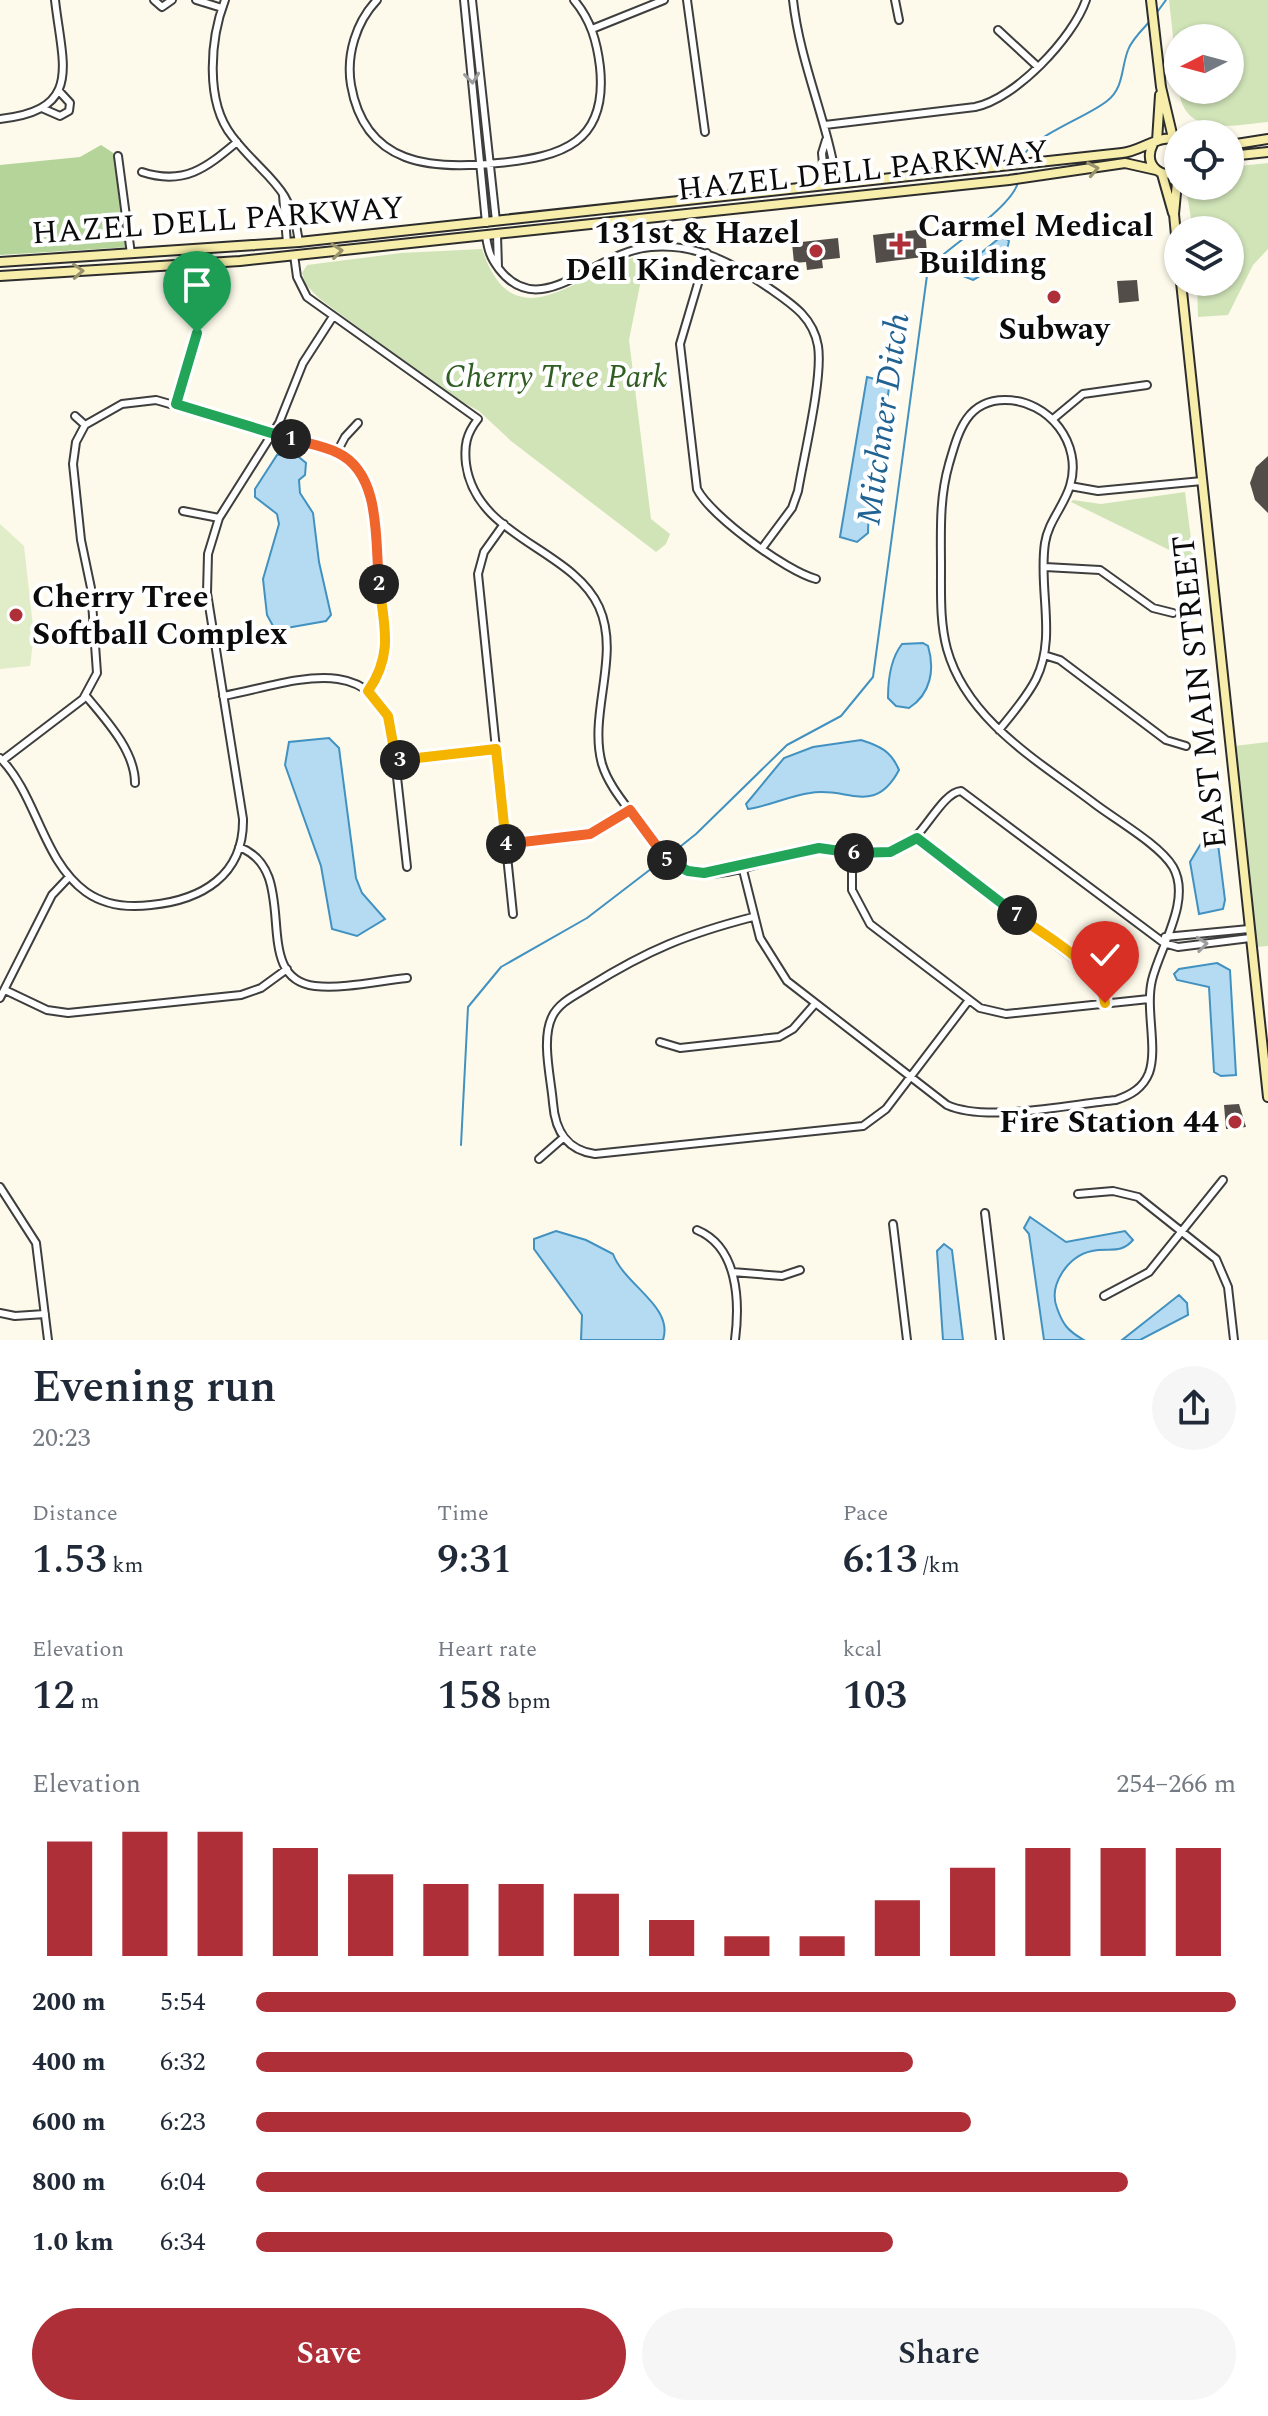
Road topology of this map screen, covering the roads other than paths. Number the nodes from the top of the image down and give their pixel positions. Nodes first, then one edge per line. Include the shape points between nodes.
1 (55, 0) edge
2 (154, 0) edge
3 (172, 0) edge
4 (196, 0) edge
5 (225, 0) edge
6 (377, 0) edge
7 (464, 0) edge
8 (472, 0) edge
9 (574, 0) edge
10 (664, 0) edge
11 (687, 0) edge
12 (793, 0) edge
13 (895, 0) edge
14 (1086, 0) edge
15 (1151, 0) edge
16 (222, 8) junction
17 (899, 20) dead end
18 (592, 29) junction
19 (998, 30) dead end
20 (1037, 66) junction
21 (1161, 87) junction
22 (59, 91) junction
23 (44, 109) junction
24 (0, 119) edge
25 (1171, 120) edge
26 (825, 125) junction
27 (705, 132) dead end
28 (1268, 139) edge
29 (826, 140) junction
30 (1164, 141) edge
31 (237, 142) junction
32 (1155, 142) junction
33 (1244, 143) edge
34 (1268, 152) edge
35 (1244, 155) edge
36 (118, 156) dead end
37 (485, 165) junction
38 (142, 172) dead end
39 (1159, 172) junction
40 (1164, 172) edge
41 (837, 184) junction
42 (825, 186) junction
43 (283, 195) junction
44 (1175, 200) edge
45 (1174, 214) joint
46 (496, 221) junction
47 (486, 223) junction
48 (497, 235) junction
49 (486, 236) junction
50 (299, 242) junction
51 (287, 243) junction
52 (707, 253) junction
53 (131, 254) junction
54 (294, 255) junction
55 (0, 262) edge
56 (498, 267) junction
57 (0, 276) edge
58 (1182, 296) edge
59 (332, 318) junction
60 (197, 333) dead end
61 (1147, 385) dead end
62 (176, 404) junction
63 (75, 416) dead end
64 (1053, 419) junction
65 (358, 423) dead end
66 (85, 425) junction
67 (273, 433) junction
68 (337, 452) junction
69 (1202, 481) junction
70 (1070, 486) junction
71 (183, 511) dead end
72 (219, 518) junction
73 (504, 524) junction
74 (763, 547) junction
75 (1045, 567) junction
76 (816, 579) dead end
77 (1173, 613) dead end
78 (1044, 655) junction
79 (368, 691) junction
80 (86, 696) junction
81 (223, 696) junction
82 (999, 730) junction
83 (1186, 746) dead end
84 (496, 749) junction
85 (1, 759) edge
86 (396, 760) junction
87 (135, 783) dead end
88 (630, 810) junction
89 (917, 838) junction
90 (506, 844) junction
91 (239, 847) junction
92 (852, 852) junction
93 (742, 866) junction
94 (407, 867) dead end
95 (69, 877) junction
96 (513, 914) dead end
97 (753, 917) junction
98 (1250, 934) junction
99 (1163, 940) junction
100 (287, 969) junction
101 (407, 978) dead end
102 (5, 990) junction
103 (0, 998) edge
104 (1149, 999) junction
105 (969, 1000) junction
106 (1105, 1003) junction
107 (814, 1005) junction
108 (660, 1042) dead end
109 (911, 1078) junction
110 (1268, 1097) edge
111 (563, 1138) junction
112 (539, 1159) dead end
113 (1223, 1180) dead end
114 (0, 1187) edge
115 (1078, 1194) dead end
116 (985, 1213) dead end
117 (893, 1224) dead end
118 (697, 1230) dead end
119 (1183, 1232) junction
120 (800, 1270) dead end
121 (732, 1272) junction
122 (1104, 1296) dead end
123 (0, 1313) edge
124 (45, 1314) junction
125 (48, 1340) edge
126 (735, 1340) edge
127 (907, 1340) edge
128 (1000, 1340) edge
129 (1234, 1340) edge

1 - 22 street via 63,75
2 - 3 street via 162,7
4 - 16 street
5 - 16 street
6 - 37 street via 359,27 350,56 351,85 363,119 387,147 413,161 444,168
7 -> 37 street
8 - 37 street
9 - 18 street
10 - 18 street
11 - 27 street
12 - 26 street via 799,44
13 - 17 street
14 - 20 street via 1075,24
15 - 21 main road
16 - 31 street via 215,48 216,95 223,122
18 - 37 street via 601,91 588,129 553,156
19 - 20 street
20 - 26 street via 1011,92 986,105
21 - 25 main road
21 - 32 main road
22 - 23 street
22 - 23 street via 70,103 69,111 60,116
23 - 24 street
26 - 29 street
28 - 33 main road
29 - 41 street via 833,151
29 - 42 street
30 - 32 main road, HAZEL DELL PARKWAY
31 - 38 street via 201,171 158,176
31 - 43 street
32 - 39 main road via 1150,156
32 - 41 main road, HAZEL DELL PARKWAY via 1133,152
34 - 35 main road
36 - 53 street
37 - 46 street
37 - 47 street
39 - 40 main road, HAZEL DELL PARKWAY
39 - 45 main road
48 -> 39 main road, HAZEL DELL PARKWAY via 1121,164
41 - 42 main road, HAZEL DELL PARKWAY
42 - 46 main road, HAZEL DELL PARKWAY
43 - 50 street via 295,213
43 - 51 street
44 - 45 main road
46 - 47 main road, HAZEL DELL PARKWAY
47 - 50 main road, HAZEL DELL PARKWAY
48 - 49 main road, HAZEL DELL PARKWAY
48 - 56 street
54 -> 49 main road, HAZEL DELL PARKWAY
49 - 56 street via 491,260
50 - 51 main road, HAZEL DELL PARKWAY
51 - 53 main road, HAZEL DELL PARKWAY
52 - 56 street via 669,246 637,249 537,291 514,285
52 - 74 street via 681,335 694,478 707,503
52 - 74 street via 799,309 818,345 796,500
53 - 55 main road, HAZEL DELL PARKWAY
57 -> 54 main road, HAZEL DELL PARKWAY
54 - 59 street via 300,287
58 - 69 main road, EAST MAIN STREET
59 - 67 street via 303,363
59 - 73 street via 478,419 466,437 469,477 486,509
60 - 62 street
61 - 64 street via 1083,394
62 - 66 street via 133,401 102,412
62 - 67 street
63 - 66 street
64 - 70 street via 1068,441
64 - 82 street via 1015,400 973,410 961,426 941,498 946,647 968,695
65 - 68 street
66 - 80 street via 73,464 98,656 95,680
67 - 68 street
67 - 72 street
68 - 79 street via 364,478 371,502 386,645 383,668
69 - 70 street via 1098,491
69 - 98 main road, EAST MAIN STREET
70 - 75 street via 1047,534
71 - 72 street
72 - 81 street via 206,583
73 - 84 street via 478,567
73 - 88 street via 581,583 599,606 606,642 601,758 611,785
74 - 76 street
75 - 77 street via 1100,570 1153,608
75 - 78 street
78 - 82 street via 1031,687
78 - 83 street via 1060,660 1166,740
79 - 81 street via 327,676
79 - 86 street via 388,716
80 - 85 street
80 - 87 street via 133,765
81 - 91 street via 243,813
82 - 99 street via 1170,862 1179,896
84 - 86 street
84 - 90 street
85 - 95 street
86 - 94 street
88 - 90 street via 590,834
88 - 93 street via 655,848 678,867 704,873
89 - 92 street via 890,852
89 - 99 street via 957,791 970,795
89 - 106 street via 1092,973
90 - 96 street
91 - 95 street via 218,882 179,902 112,904
91 - 100 street via 257,856 269,873 279,949
92 - 93 street via 819,848
92 - 105 street via 852,890 870,924
93 - 97 street
95 - 102 street via 48,902
97 - 107 street via 778,970
97 - 111 street via 671,940 560,1006 548,1038 554,1118
98 - 99 street via 1178,947
98 - 110 main road, EAST MAIN STREET
99 - 104 street
100 - 101 street via 318,986
100 - 102 street via 241,995 68,1013 47,1010
102 - 103 street
104 - 106 street
104 - 109 street via 1151,1062 1139,1088 1125,1097 970,1113 947,1105
105 - 106 street via 1006,1014
105 - 109 street
107 - 108 street via 779,1037 680,1048
107 - 109 street
109 - 111 street via 879,1117 854,1128 595,1154 580,1151
111 - 112 street
113 - 119 street
114 - 124 street via 35,1239
115 - 119 street via 1132,1194
116 - 128 street
117 - 127 street
118 - 121 street via 719,1244
119 - 122 street via 1149,1272
119 - 129 street via 1224,1272
120 - 121 street via 782,1276
121 - 126 street
123 - 124 street
124 - 125 street

